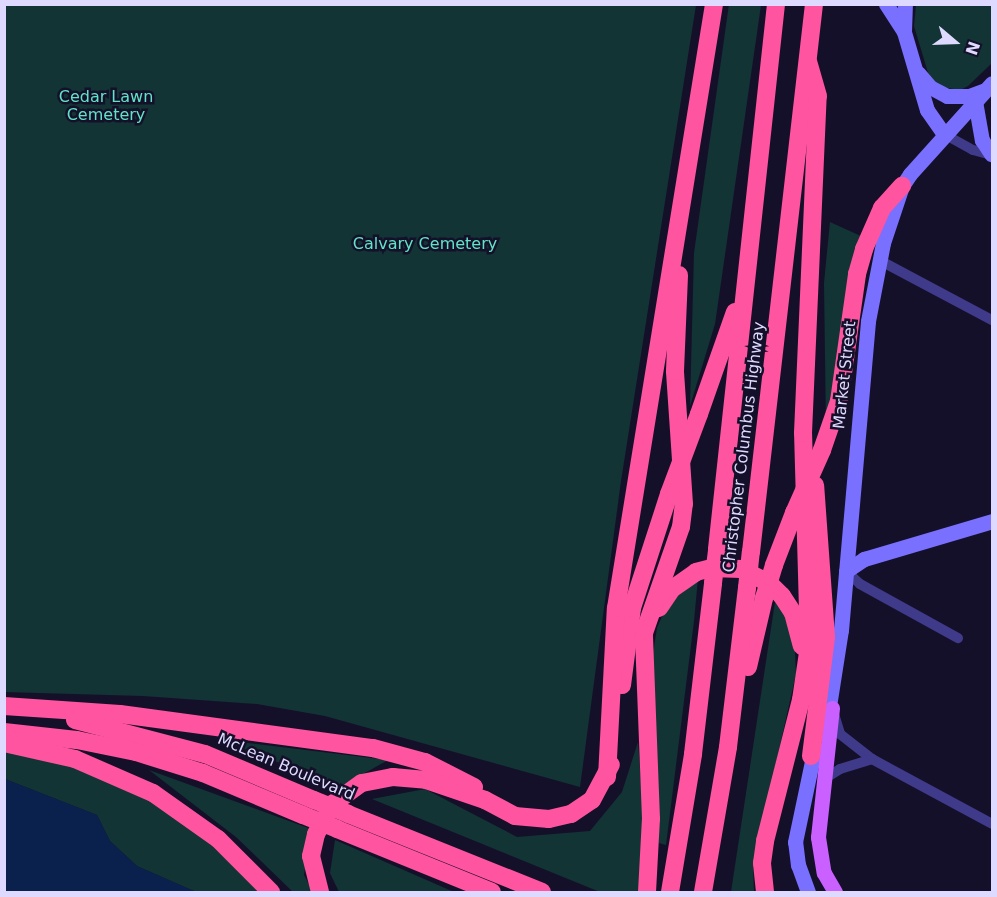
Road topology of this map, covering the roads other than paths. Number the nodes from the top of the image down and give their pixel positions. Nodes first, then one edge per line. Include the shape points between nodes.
1 (714, 4) edge
2 (776, 4) edge
3 (814, 4) edge
4 (886, 4) edge
5 (905, 4) edge
6 (904, 32) junction
7 (808, 62) junction
8 (918, 73) junction
9 (984, 92) edge
10 (944, 134) junction
11 (992, 154) edge
12 (902, 186) junction
13 (680, 223) junction
14 (879, 260) junction
15 (745, 282) junction
16 (993, 320) edge
17 (806, 412) junction
18 (993, 522) edge
19 (846, 571) junction
20 (958, 638) dead end
21 (645, 646) junction
22 (804, 678) junction
23 (4, 706) edge
24 (832, 708) junction
25 (4, 713) edge
26 (4, 732) edge
27 (4, 743) edge
28 (728, 747) junction
29 (812, 756) junction
30 (872, 759) junction
31 (607, 777) junction
32 (824, 779) junction
33 (485, 800) junction
34 (993, 824) edge
35 (271, 892) edge
36 (320, 892) edge
37 (492, 892) edge
38 (542, 892) edge
39 (646, 892) edge
40 (670, 892) edge
41 (703, 892) edge
42 (765, 892) edge
43 (807, 892) edge
44 (835, 892) edge

1 - 13 highway
2 - 15 highway, Christopher Columbus Highway
3 - 7 highway, Christopher Columbus Highway
4 - 6 main road
5 - 6 main road
6 - 8 main road
7 - 17 highway via 818,96
7 - 28 highway, Christopher Columbus Highway, bridge
8 - 9 main road via 930,87 947,96
8 - 10 main road via 927,110
9 - 10 main road, Market Street
9 - 11 main road via 982,140
10 - 11 street via 973,150
10 - 12 main road, Market Street
12 - 14 main road, Market Street
12 - 28 highway, bridge via 882,208 864,249 855,283 839,401 774,565
13 - 21 highway via 675,370 684,504 676,544 648,616
13 - 31 highway via 674,240 616,608
14 - 16 street
14 - 19 main road, Market Street via 868,321
15 - 31 highway, bridge via 632,608 617,744
15 - 40 highway, Christopher Columbus Highway, bridge via 693,754
17 - 22 highway via 803,444 809,612
17 - 29 highway via 826,620 825,666
18 - 19 main road via 864,559
19 - 20 street via 860,584
19 - 24 main road, Market Street
21 - 22 highway via 659,607 672,589 696,572 718,567 741,569 769,583 793,613 803,650
21 - 39 highway via 651,819
22 - 42 highway via 765,841
23 - 33 highway via 120,714 373,748 441,769 473,786
24 - 29 main road, Market Street
24 - 30 street via 840,734
24 - 32 main road
25 - 38 highway, McLean Boulevard, bridge via 88,722 169,742
26 - 37 highway, bridge via 77,740 136,752 203,773
27 - 35 highway via 75,759 153,793 218,839
28 - 41 highway, Christopher Columbus Highway
29 - 43 main road, Market Street via 795,842
30 - 32 street via 840,769
30 - 34 street
31 - 33 highway via 592,800 560,818 526,819
32 - 44 main road via 819,849 824,873
33 - 36 highway via 415,778 383,778 354,788 329,809 316,834 311,856

